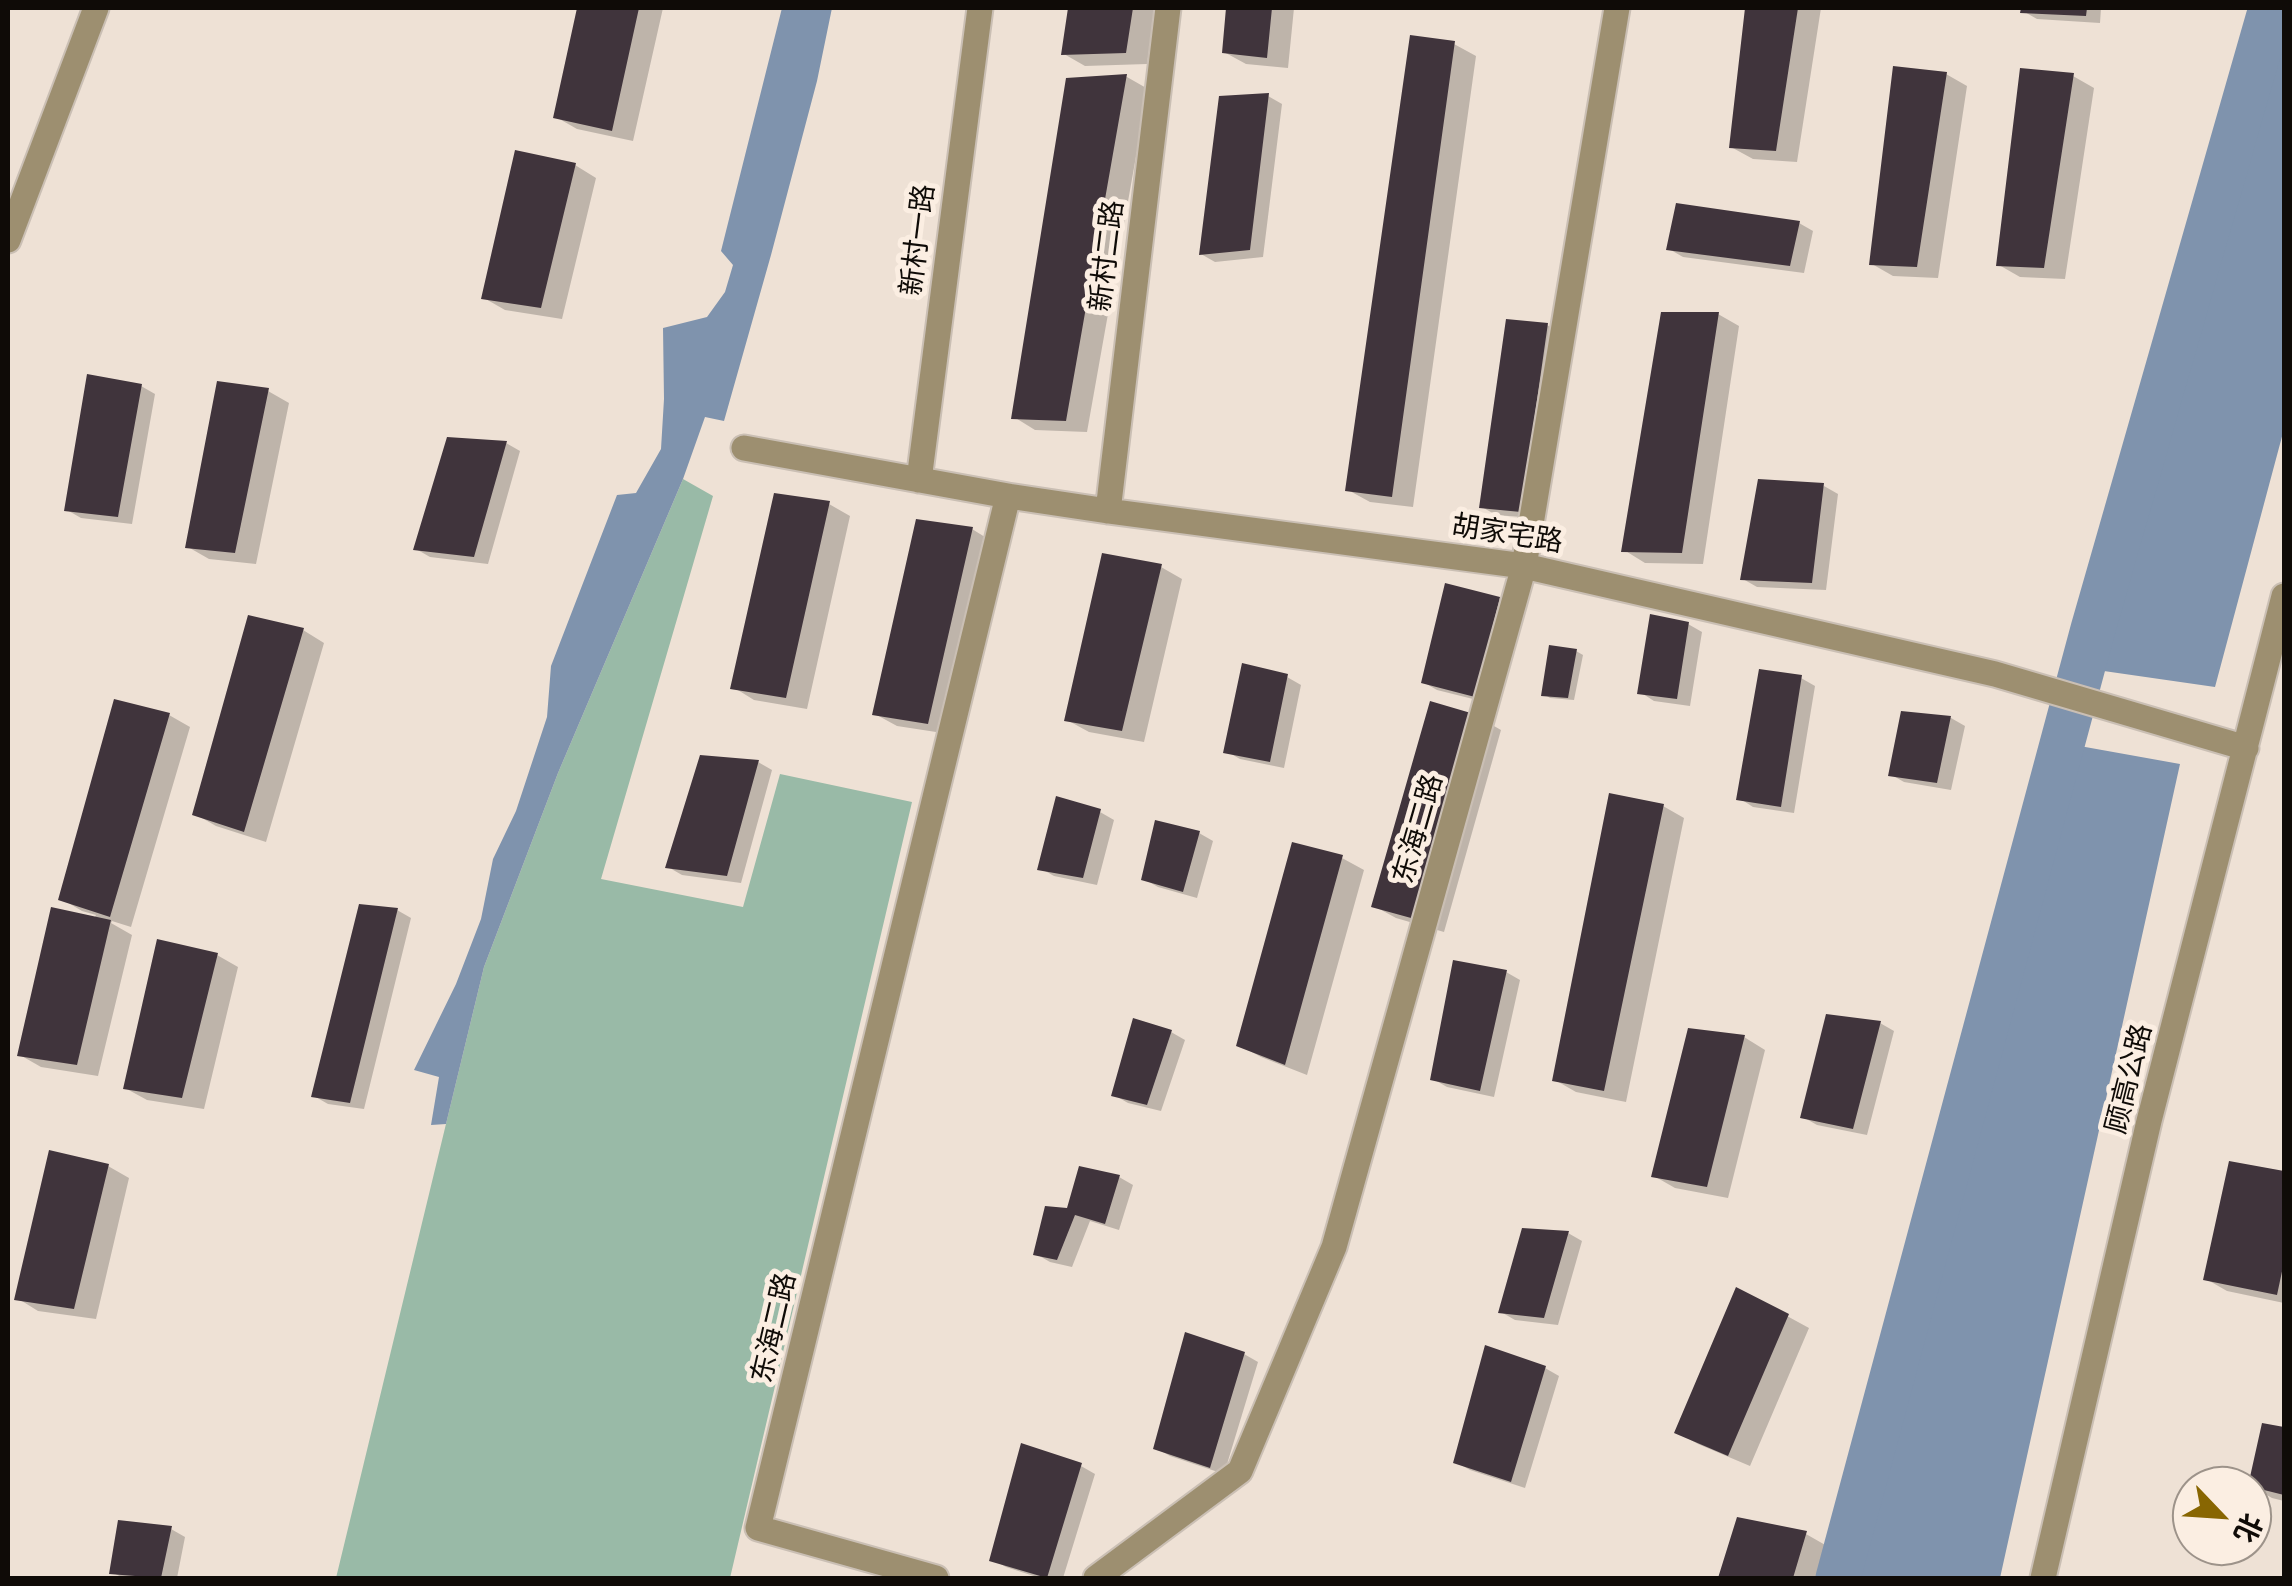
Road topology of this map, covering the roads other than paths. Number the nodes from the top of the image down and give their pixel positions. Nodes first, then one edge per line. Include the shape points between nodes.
1 (96, 8) edge
2 (980, 8) edge
3 (1168, 8) edge
4 (1617, 8) edge
5 (8, 240) edge
6 (744, 448) dead end
7 (919, 480) junction
8 (1008, 496) junction
9 (1108, 511) junction
10 (1524, 566) junction
11 (2284, 596) edge
12 (2246, 748) junction
13 (936, 1578) edge
14 (1096, 1578) edge
15 (2043, 1578) edge

1 - 5 street
2 - 7 street, 新村一路
3 - 9 street, 新村二路
4 - 10 street, 东海二路
6 - 7 street, 胡家宅路
7 - 8 street, 胡家宅路
8 - 9 street, 胡家宅路
8 - 13 street, 东海二路 via 758,1528
9 - 10 street, 胡家宅路
10 - 12 street, 胡家宅路 via 1995,674
10 - 14 street, 东海二路 via 1334,1247 1240,1471
11 - 12 street, 顾高公路
12 - 15 street, 顾高公路

